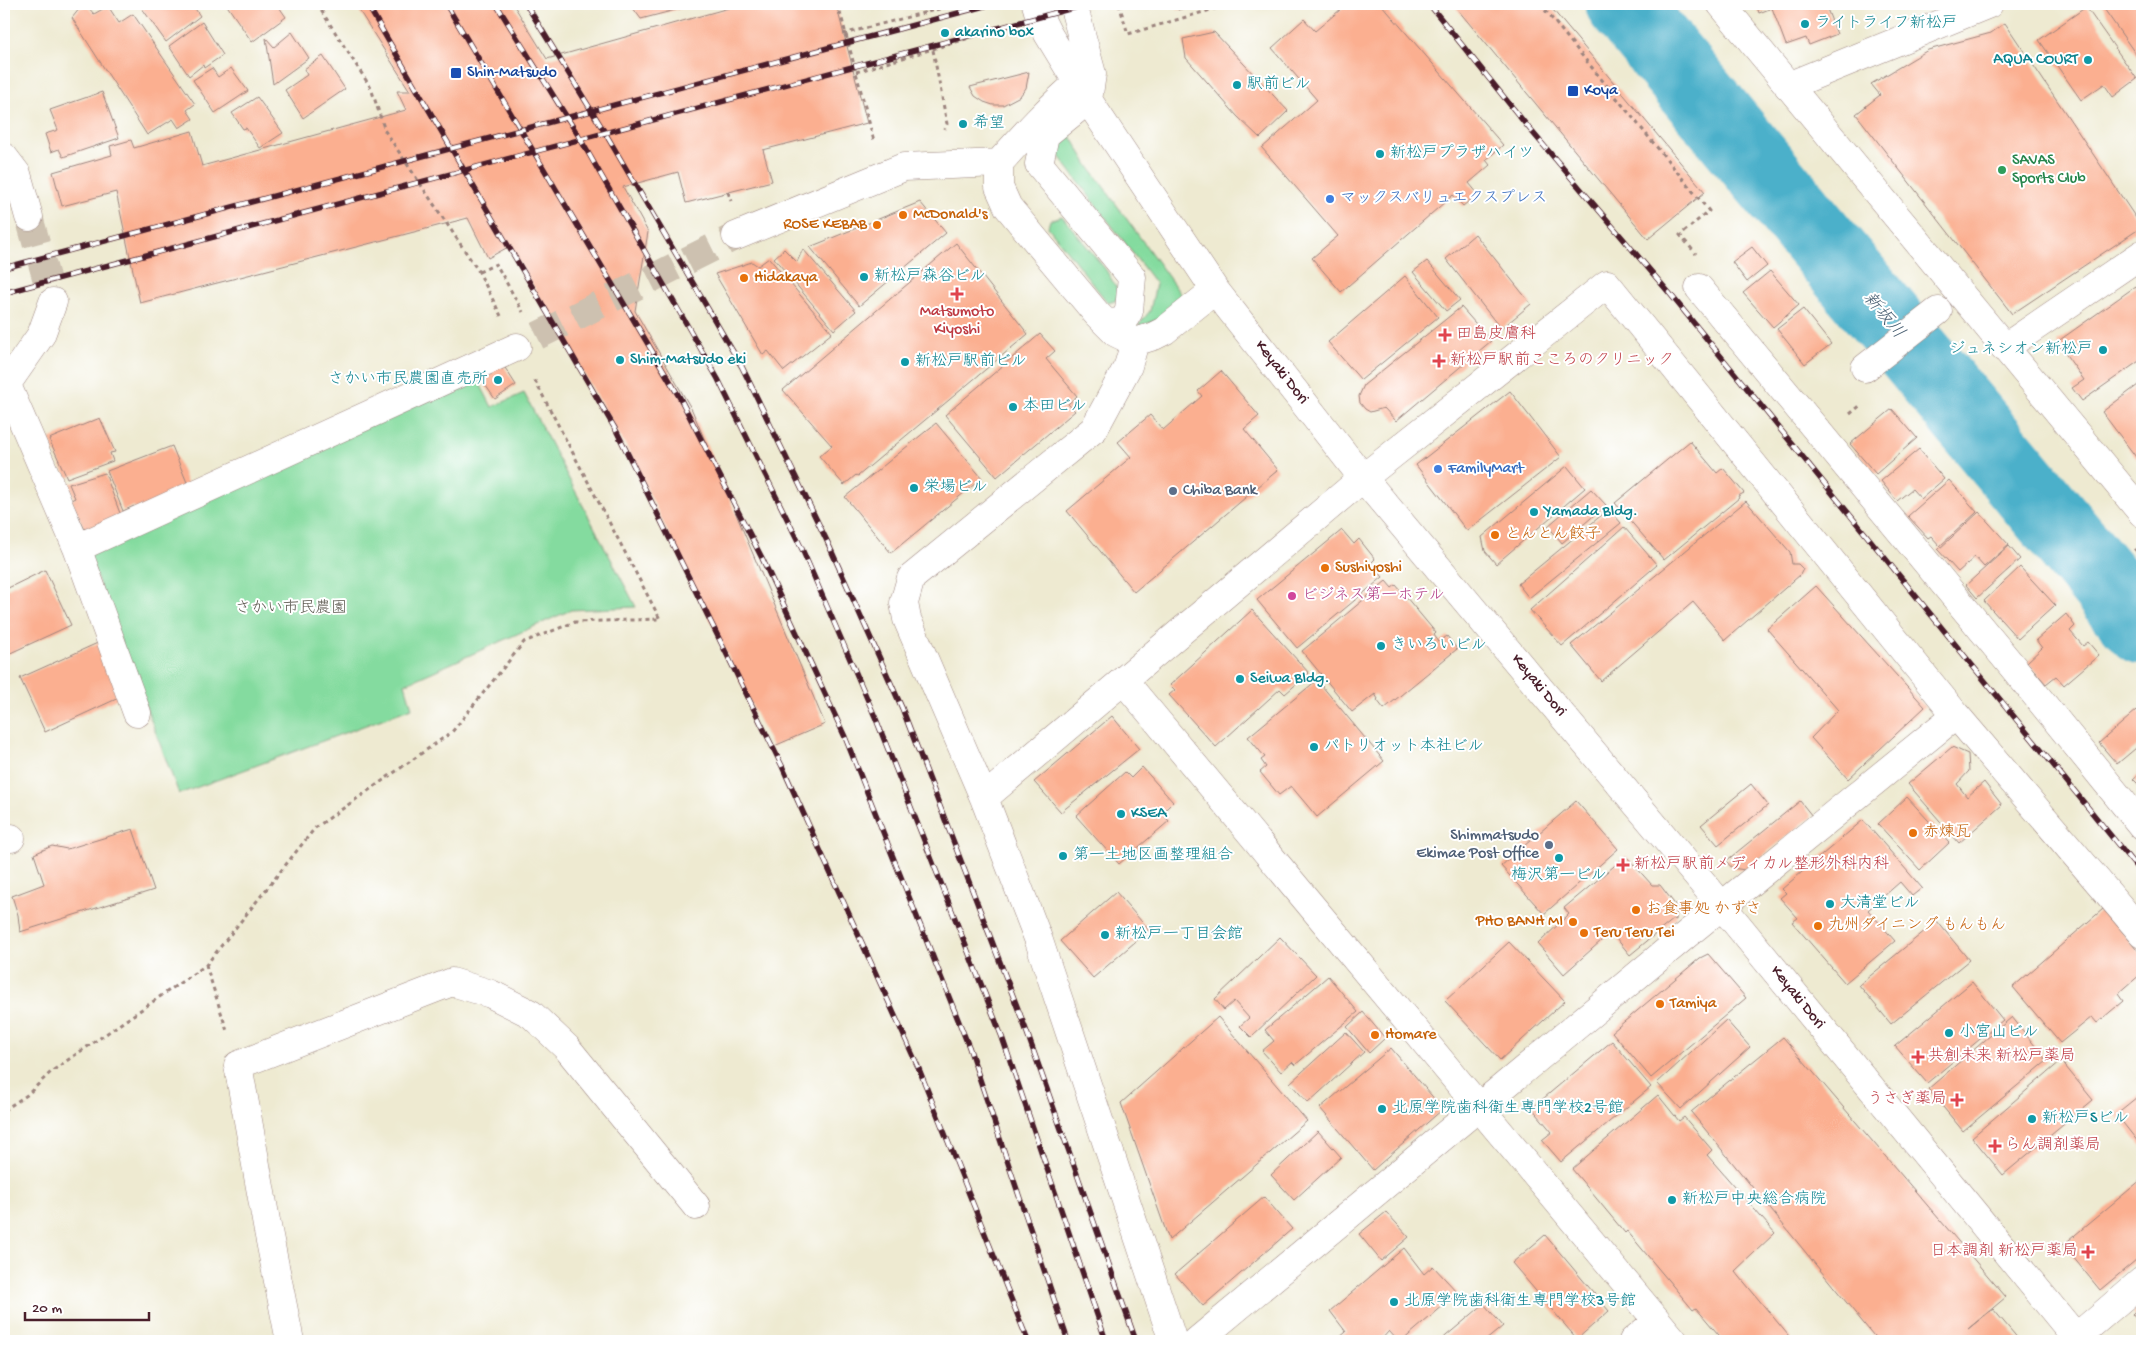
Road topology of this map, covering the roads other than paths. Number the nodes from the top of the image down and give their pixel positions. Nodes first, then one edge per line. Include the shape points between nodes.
1 (1036, 4) edge
2 (1073, 4) edge
3 (1721, 4) edge
4 (1989, 4) edge
5 (1788, 86) junction
6 (1083, 91) junction
7 (4, 157) edge
8 (999, 163) junction
9 (29, 217) tunnel mouth
10 (736, 236) tunnel mouth
11 (2142, 254) edge
12 (1699, 288) road end
13 (1215, 290) junction
14 (53, 302) tunnel mouth
15 (1938, 311) dead end
16 (1104, 322) junction
17 (1134, 342) junction
18 (517, 347) tunnel mouth
19 (2004, 348) junction
20 (1865, 368) dead end
21 (5, 386) edge
22 (1363, 478) junction
23 (2142, 513) edge
24 (77, 548) junction
25 (1124, 681) junction
26 (137, 713) dead end
27 (1956, 715) junction
28 (984, 798) junction
29 (2142, 826) edge
30 (1722, 906) junction
31 (2142, 933) edge
32 (1478, 1107) junction
33 (696, 1206) dead end
34 (2142, 1282) edge
35 (1657, 1321) junction
36 (2075, 1340) edge
37 (290, 1341) edge
38 (1173, 1341) edge
39 (1197, 1341) edge
40 (1633, 1341) edge
41 (1674, 1341) edge

1 - 6 street, Keyaki Dori via 1044,26
2 - 6 street via 1092,74
3 - 5 street
4 - 5 street
5 - 19 street
6 - 8 street via 1024,135
6 - 13 street, Keyaki Dori
6 - 16 street via 1045,135 1039,164 1132,277 1126,317 1122,323
7 - 9 street via 17,174
8 - 10 street via 904,167
8 - 16 street via 999,186 1008,207
11 - 19 street
12 - 29 street
13 - 17 street via 1164,331
13 - 22 street, Keyaki Dori
14 - 21 street via 41,335
15 - 20 street
16 - 17 street
17 - 28 street via 1128,366 1094,429 911,578 904,603 907,619
18 - 24 street
19 - 23 street
21 - 24 street
22 - 25 street
22 - 27 street via 1607,284
22 - 30 street, Keyaki Dori
24 - 26 street
25 - 28 street
25 - 32 street
27 - 30 street
27 - 31 street
28 - 38 street via 1039,941
30 - 32 street
30 - 36 street, Keyaki Dori
32 - 35 street
32 - 39 street
33 - 37 street via 567,1048 530,1014 490,994 452,982 238,1065
34 - 36 street
35 - 40 street
35 - 41 street

